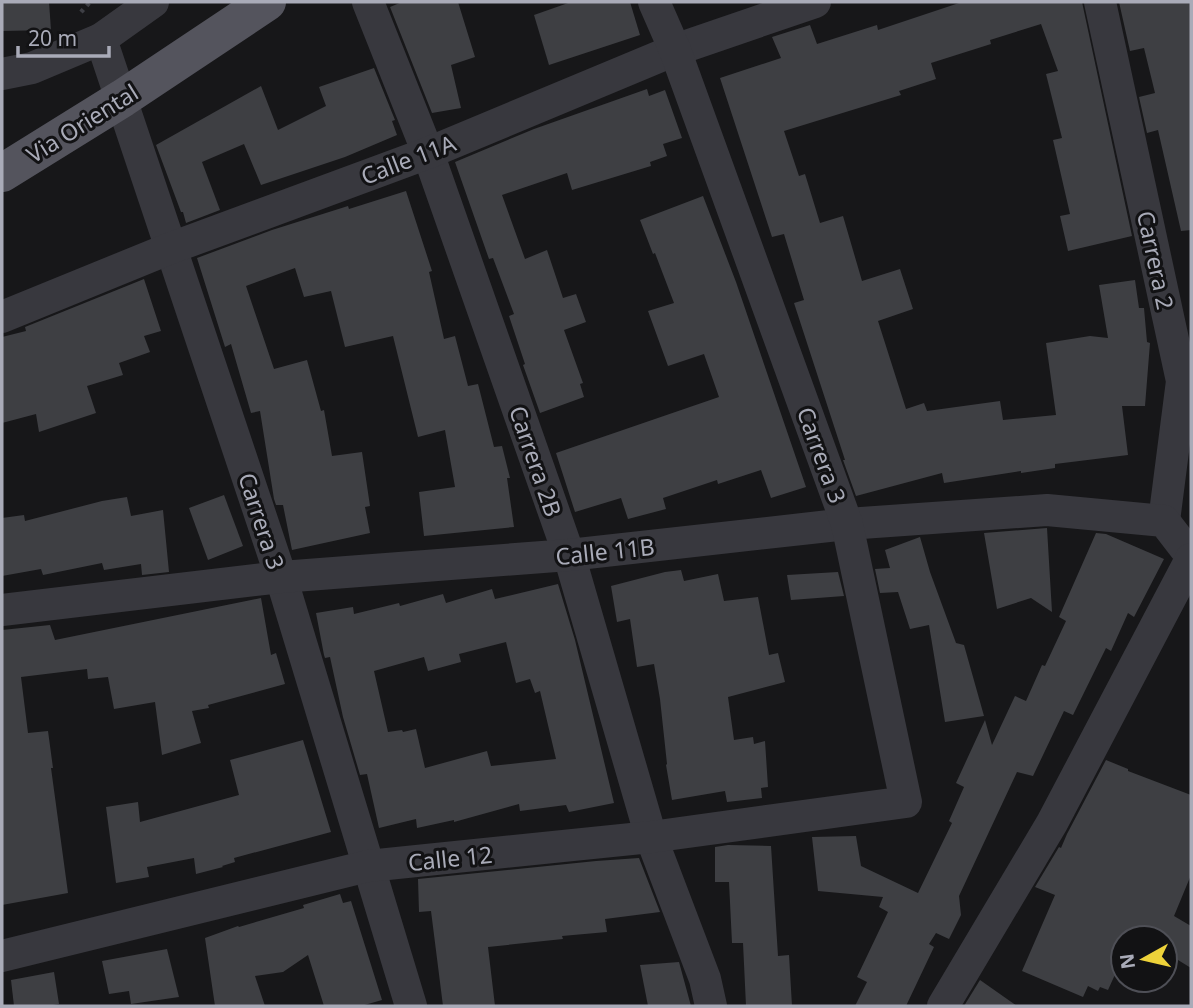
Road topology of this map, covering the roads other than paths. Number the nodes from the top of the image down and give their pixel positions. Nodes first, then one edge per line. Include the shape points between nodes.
1 (153, 2) edge
2 (267, 2) edge
3 (368, 2) edge
4 (654, 2) edge
5 (815, 2) edge
6 (1100, 2) edge
7 (102, 38) junction
8 (675, 50) junction
9 (2, 74) edge
10 (122, 98) junction
11 (428, 153) junction
12 (2, 173) edge
13 (172, 248) junction
14 (2, 317) edge
15 (1164, 521) junction
16 (847, 523) junction
17 (569, 555) junction
18 (1191, 558) edge
19 (281, 577) junction
20 (2, 610) edge
21 (906, 802) joint
22 (651, 838) junction
23 (368, 866) junction
24 (2, 956) edge
25 (411, 1006) edge
26 (711, 1006) edge
27 (943, 1006) edge

1 - 7 street
2 - 10 main road, Via Oriental
3 - 11 street, Carrera 2B
4 - 8 street, Carrera 3
5 - 8 street, Calle 11A
6 - 15 street, Carrera 2 via 1182,381
7 - 9 street via 32,68
7 - 10 street, Carrera 3
8 - 11 street, Calle 11A
8 - 16 street, Carrera 3
10 - 12 main road, Via Oriental
10 - 13 street, Carrera 3
11 - 13 street, Calle 11A
11 - 17 street, Carrera 2B
13 - 14 street, Calle 11A
13 - 19 street, Carrera 3
15 - 16 street, Calle 11B via 1047,510
15 - 18 street
16 - 17 street, Calle 11B
16 - 21 street, Carrera 3
17 - 19 street, Calle 11B
17 - 22 street, Carrera 2B
18 - 27 street via 1052,823
19 - 20 street, Calle 11B
19 - 23 street, Carrera 3
21 - 22 street, Calle 12
22 - 23 street, Calle 12
22 - 26 street, Carrera 2B
23 - 24 street, Calle 12
23 - 25 street, Carrera 3

